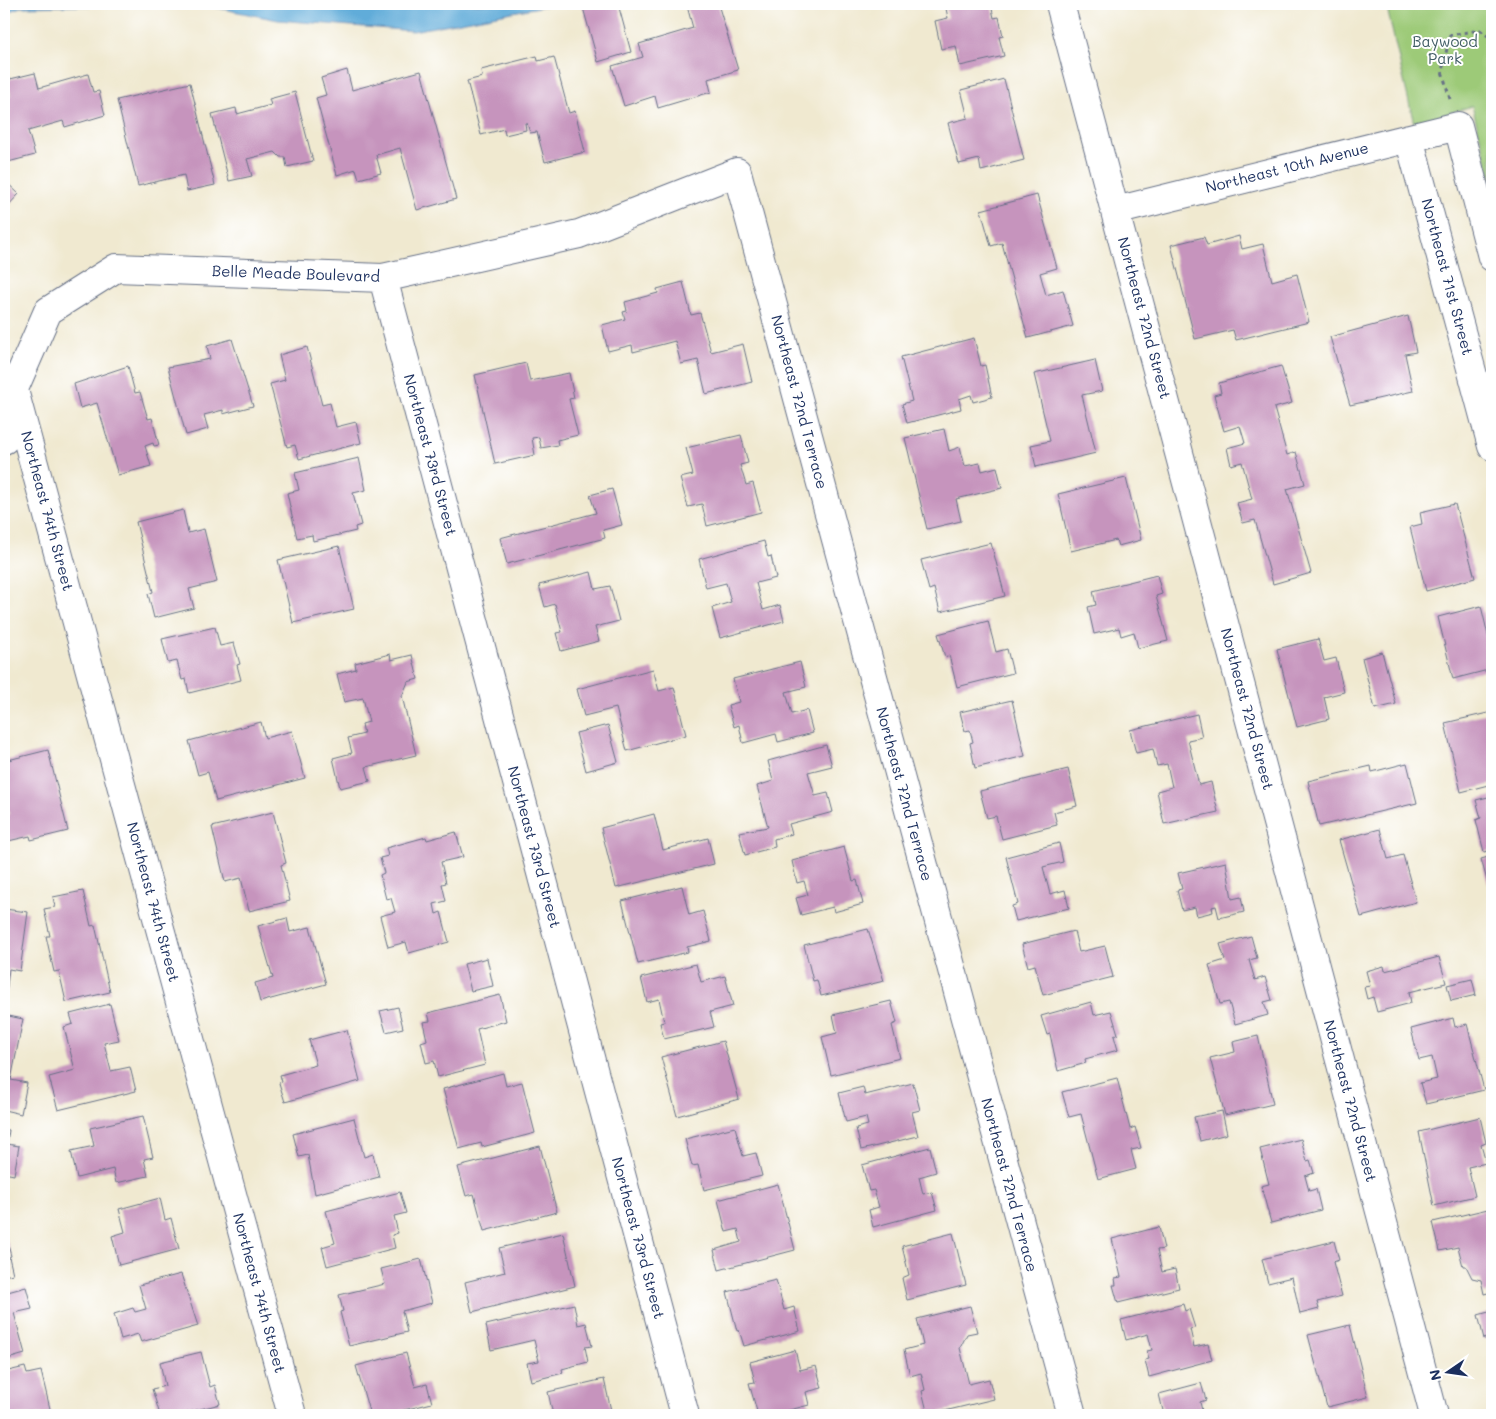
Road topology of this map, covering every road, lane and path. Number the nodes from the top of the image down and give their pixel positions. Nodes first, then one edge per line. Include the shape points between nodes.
1 (1060, 4) edge
2 (1492, 39) edge
3 (1458, 126) junction
4 (1409, 138) junction
5 (737, 172) joint
6 (1115, 211) junction
7 (1492, 257) edge
8 (383, 278) junction
9 (14, 389) junction
10 (4, 440) edge
11 (1492, 446) edge
12 (292, 1415) edge
13 (685, 1415) edge
14 (1072, 1415) edge
15 (1434, 1415) edge

1 - 6 street, Northeast 72nd Street
2 - 3 path via 1480,30 1450,35 1442,71
3 - 4 street, Northeast 10th Avenue
3 - 7 street
4 - 6 street, Northeast 10th Avenue
4 - 11 street, Northeast 71st Street
5 - 8 street, Belle Meade Boulevard via 579,234
5 - 14 street, Northeast 72nd Terrace
6 - 15 street, Northeast 72nd Street
8 - 9 street, Belle Meade Boulevard via 116,268 48,311
8 - 13 street, Northeast 73rd Street
9 - 10 street, Belle Meade Boulevard
9 - 12 street, Northeast 74th Street

